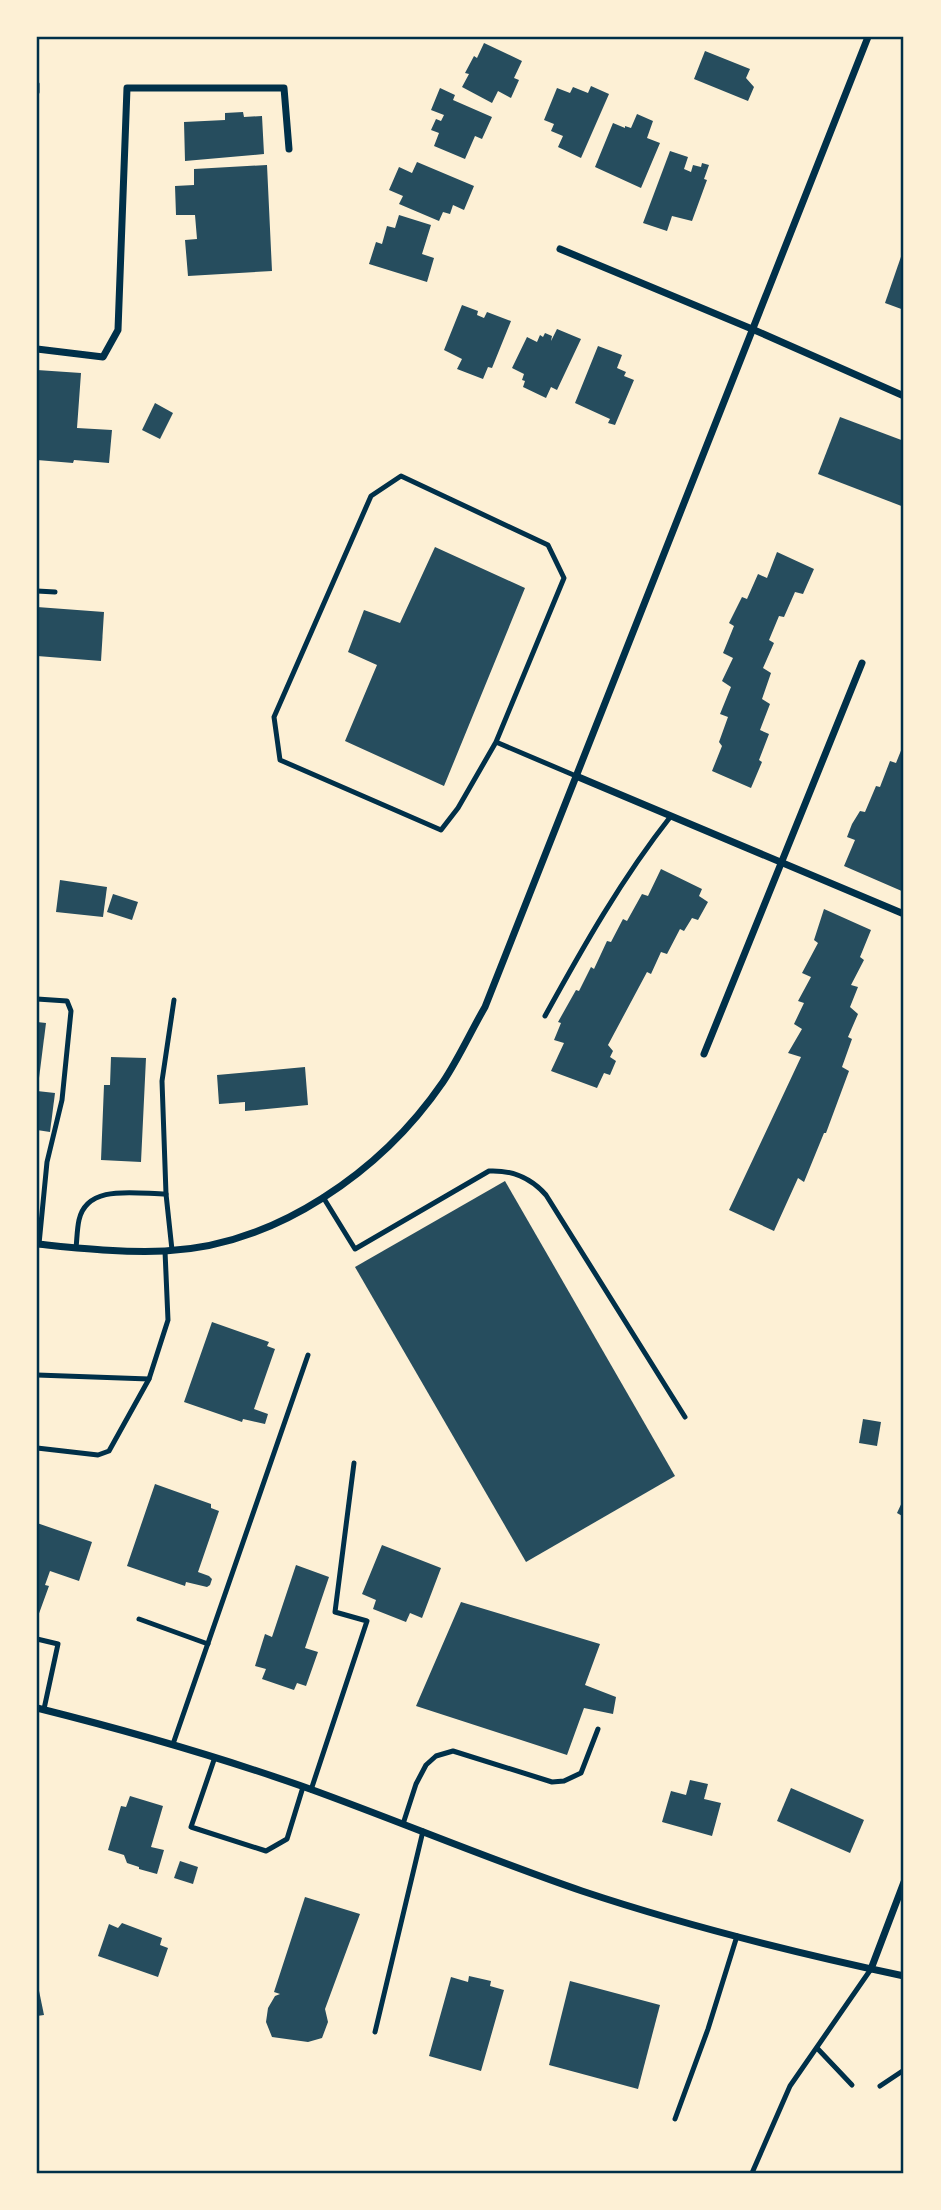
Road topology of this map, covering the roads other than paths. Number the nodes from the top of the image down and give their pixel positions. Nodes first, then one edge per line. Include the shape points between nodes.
1 (868, 37) edge
2 (37, 84) edge
3 (37, 92) edge
4 (289, 149) dead end
5 (560, 249) dead end
6 (752, 329) junction
7 (37, 349) edge
8 (904, 396) edge
9 (37, 591) edge
10 (55, 592) dead end
11 (862, 663) dead end
12 (496, 742) junction
13 (576, 776) junction
14 (671, 816) junction
15 (781, 863) junction
16 (904, 914) edge
17 (37, 999) edge
18 (174, 1000) dead end
19 (545, 1016) dead end
20 (704, 1054) dead end
21 (37, 1160) edge
22 (47, 1162) junction
23 (166, 1194) junction
24 (323, 1197) junction
25 (38, 1244) edge
26 (76, 1248) junction
27 (169, 1251) junction
28 (308, 1355) dead end
29 (37, 1375) edge
30 (149, 1379) junction
31 (685, 1417) dead end
32 (37, 1448) edge
33 (354, 1463) dead end
34 (139, 1619) dead end
35 (37, 1639) edge
36 (208, 1644) junction
37 (40, 1709) edge
38 (598, 1729) dead end
39 (173, 1744) junction
40 (215, 1757) junction
41 (307, 1788) junction
42 (402, 1824) junction
43 (423, 1832) junction
44 (904, 1882) edge
45 (737, 1936) junction
46 (871, 1969) junction
47 (904, 1976) edge
48 (375, 2032) dead end
49 (817, 2048) junction
50 (904, 2070) edge
51 (852, 2085) dead end
52 (880, 2086) dead end
53 (676, 2119) dead end
54 (752, 2173) edge

1 - 6 street
2 - 3 lane
4 - 7 street via 284,88 127,88 118,330 103,357
5 - 6 street
6 - 8 street
6 - 13 street
9 - 10 lane
11 - 15 street
12 - 12 lane via 564,578 548,545 401,476 371,496 274,717 280,760 441,830
12 - 13 lane
13 - 14 street
13 - 24 street via 485,1007 444,1081 407,1127 364,1168
14 - 15 street
14 - 19 lane via 587,939
15 - 16 street
15 - 20 street
17 - 22 lane via 67,1001 71,1011 62,1100
18 - 23 lane via 162,1081
21 - 22 lane
22 - 25 lane
23 - 26 lane via 105,1193 86,1204 79,1219
23 - 27 lane
24 - 27 street via 266,1228 219,1243
24 - 31 lane via 355,1249 489,1171 505,1170 535,1183
25 - 26 street
26 - 27 street
27 - 30 lane via 168,1320
28 - 36 lane
29 - 30 lane
30 - 32 lane via 109,1451 99,1455
33 - 41 lane via 335,1612 367,1621
34 - 36 lane
35 - 37 lane via 58,1644
36 - 39 lane
37 - 39 street
38 - 42 lane via 580,1773 564,1781 552,1782 453,1751 436,1756 416,1784
39 - 40 street
40 - 41 street
40 - 41 lane via 191,1826 266,1851 287,1839
41 - 42 street
42 - 43 street
43 - 45 street via 583,1891
43 - 48 lane
44 - 46 street
45 - 46 street
45 - 53 lane
46 - 47 street
46 - 49 lane
49 - 51 lane
49 - 54 lane via 790,2087
50 - 52 lane

